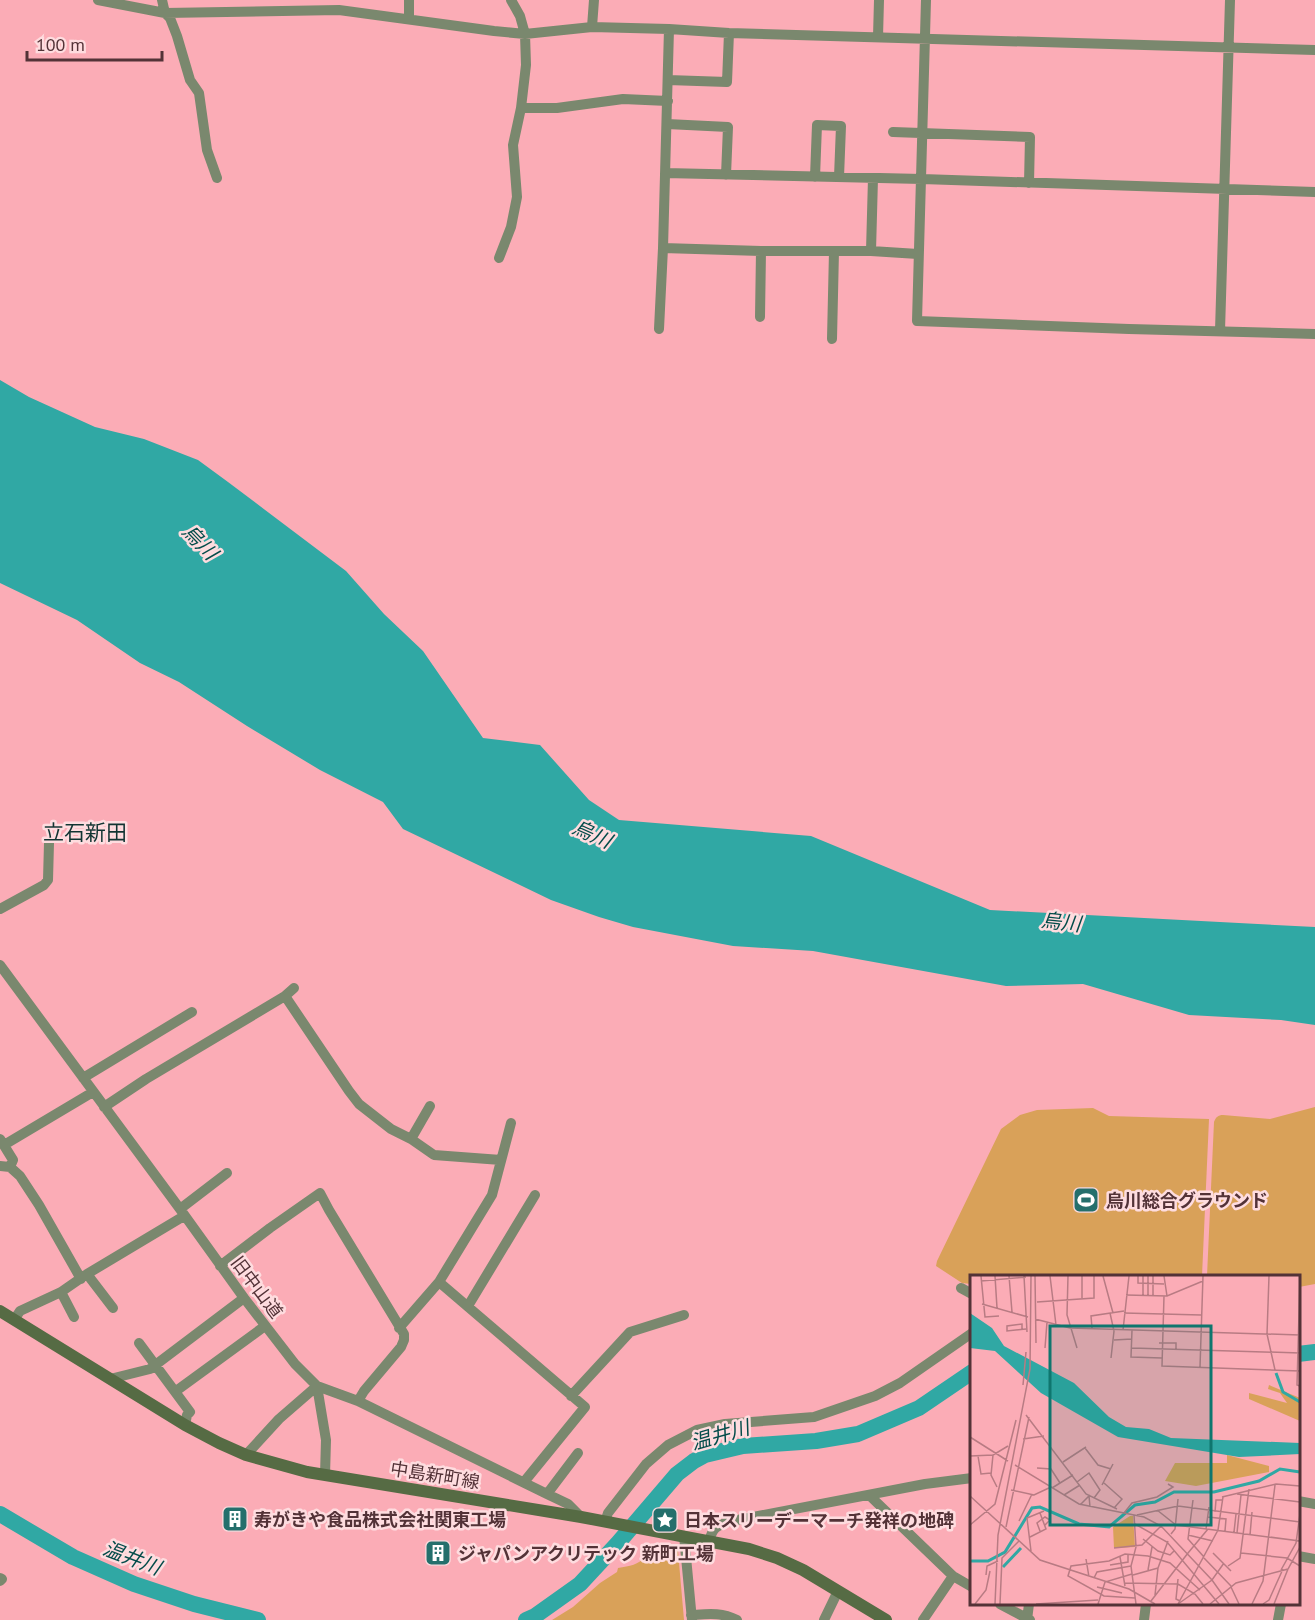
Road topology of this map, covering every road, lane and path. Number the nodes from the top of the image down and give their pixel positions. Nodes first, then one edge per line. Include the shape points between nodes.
1 (98, 0) edge
2 (162, 0) edge
3 (409, 0) edge
4 (511, 0) edge
5 (594, 0) edge
6 (879, 0) edge
7 (926, 0) edge
8 (1230, 0) edge
9 (339, 5) edge
10 (165, 13) junction
11 (409, 20) junction
12 (592, 27) junction
13 (669, 29) junction
14 (729, 33) junction
15 (525, 34) junction
16 (878, 38) junction
17 (925, 39) junction
18 (1229, 48) junction
19 (1315, 50) edge
20 (668, 81) junction
21 (668, 101) junction
22 (520, 108) junction
23 (667, 124) junction
24 (893, 132) dead end
25 (923, 134) junction
26 (665, 173) junction
27 (726, 175) junction
28 (815, 177) junction
29 (839, 177) junction
30 (217, 178) dead end
31 (873, 178) junction
32 (922, 179) junction
33 (1029, 183) junction
34 (1224, 189) junction
35 (1315, 192) edge
36 (663, 248) junction
37 (761, 251) junction
38 (834, 251) junction
39 (871, 251) junction
40 (918, 254) junction
41 (500, 258) dead end
42 (760, 317) dead end
43 (659, 329) dead end
44 (1220, 331) junction
45 (1315, 334) edge
46 (832, 339) dead end
47 (50, 843) dead end
48 (0, 909) edge
49 (0, 965) edge
50 (294, 988) dead end
51 (285, 996) junction
52 (192, 1012) dead end
53 (83, 1078) junction
54 (93, 1092) junction
55 (430, 1106) dead end
56 (104, 1107) junction
57 (511, 1123) dead end
58 (411, 1139) junction
59 (2, 1142) edge
60 (501, 1160) junction
61 (5, 1166) edge
62 (227, 1173) dead end
63 (535, 1195) dead end
64 (182, 1213) junction
65 (220, 1266) junction
66 (84, 1276) junction
67 (439, 1281) junction
68 (961, 1288) dead end
69 (61, 1292) junction
70 (970, 1292) edge
71 (244, 1298) junction
72 (468, 1306) junction
73 (113, 1308) dead end
74 (684, 1315) dead end
75 (5, 1316) edge
76 (74, 1317) dead end
77 (265, 1326) junction
78 (399, 1328) junction
79 (970, 1334) edge
80 (139, 1343) dead end
81 (155, 1365) junction
82 (110, 1379) junction
83 (317, 1386) junction
84 (176, 1391) junction
85 (571, 1396) junction
86 (358, 1401) junction
87 (185, 1425) junction
88 (578, 1453) dead end
89 (246, 1455) junction
90 (325, 1475) junction
91 (970, 1478) edge
92 (524, 1482) junction
93 (547, 1494) junction
94 (869, 1496) junction
95 (1300, 1501) edge
96 (1315, 1504) edge
97 (581, 1517) junction
98 (608, 1523) junction
99 (684, 1536) junction
100 (709, 1541) junction
101 (1300, 1556) edge
102 (1315, 1559) edge
103 (953, 1576) junction
104 (970, 1586) edge
105 (838, 1591) junction
106 (1002, 1605) edge
107 (1029, 1605) edge
108 (1146, 1605) edge
109 (1281, 1605) edge
110 (691, 1618) edge
111 (736, 1620) edge
112 (824, 1620) edge
113 (885, 1620) edge
114 (923, 1620) edge
115 (1028, 1620) edge
116 (1144, 1620) edge
117 (1278, 1620) edge

1 - 10 street
2 - 10 street
3 - 11 street
4 - 15 street
5 - 12 street
6 - 16 street
7 - 17 street
8 - 18 street
9 - 10 street
9 - 11 street
10 - 30 street via 171,18 190,80 199,93 207,150
11 - 15 street
12 - 13 street
12 - 15 street
13 - 14 street
13 - 20 street
14 - 16 street
14 - 20 street via 727,82
15 - 22 street via 526,65
16 - 17 street
17 - 18 street
17 - 25 street
18 - 19 street
18 - 34 street
20 - 21 street
21 - 22 street via 622,99 557,108
21 - 23 street
22 - 41 street via 513,145 517,197
23 - 26 street
23 - 27 street via 728,127
24 - 25 street
25 - 32 street
25 - 33 street via 1030,137
26 - 27 street
26 - 36 street
27 - 28 street
28 - 29 street
28 - 29 street via 817,126 841,126
29 - 31 street
31 - 32 street
31 - 39 street
32 - 33 street
32 - 40 street
33 - 34 street
34 - 35 street
34 - 44 street
36 - 37 street
36 - 43 street
37 - 38 street
37 - 42 street
38 - 39 street
38 - 46 street
39 - 40 street
40 - 44 street via 917,321
44 - 45 street
47 - 48 street via 48,880
49 - 53 street, 旧中山道
50 - 51 street
51 - 56 street
51 - 58 street via 359,1104
52 - 53 street
53 - 54 street, 旧中山道
54 - 56 street, 旧中山道
54 - 59 street
55 - 58 street
56 - 64 street, 旧中山道
57 - 60 street
58 - 60 street via 434,1155
59 - 61 street via 13,1160
60 - 67 street via 492,1195
61 - 66 street via 20,1176
62 - 64 street
63 - 72 street
64 - 65 street, 旧中山道
64 - 66 street
65 - 71 street, 旧中山道
65 - 78 street via 320,1193
66 - 69 street
66 - 73 street
67 - 72 street
67 - 78 street
68 - 70 street
69 - 75 street
69 - 76 street
71 - 77 street, 旧中山道
71 - 81 street
72 - 85 street
74 - 85 street via 630,1332
75 - 82 main road, 中島新町線
77 - 83 street, 旧中山道
77 - 84 street
78 - 86 street via 404,1334 401,1347
79 - 98 street via 875,1396 814,1417 697,1430 668,1445 646,1464 608,1513
80 - 81 street
81 - 82 street
81 - 84 street
82 - 87 main road, 中島新町線
83 - 86 street, 旧中山道
83 - 89 street
83 - 90 street via 326,1440
84 - 87 street via 190,1412
85 - 92 street via 585,1407
86 - 92 street, 旧中山道
87 - 89 main road, 中島新町線
88 - 93 street
89 - 90 main road, 中島新町線
90 - 97 main road, 中島新町線
91 - 94 street
92 - 93 street, 旧中山道
93 - 97 street, 旧中山道 via 568,1504
94 - 100 street via 727,1522 716,1526
94 - 103 street
95 - 96 street
97 - 98 main road, 中島新町線
98 - 99 main road, 中島新町線
99 - 100 main road, 中島新町線
99 - 110 street
100 - 105 main road, 中島新町線 via 777,1558
101 - 102 street
103 - 104 street
103 - 114 street
105 - 112 street
105 - 113 main road, 中島新町線
106 - 115 street
107 - 115 street
108 - 116 street
109 - 117 street
110 - 111 street via 719,1614

